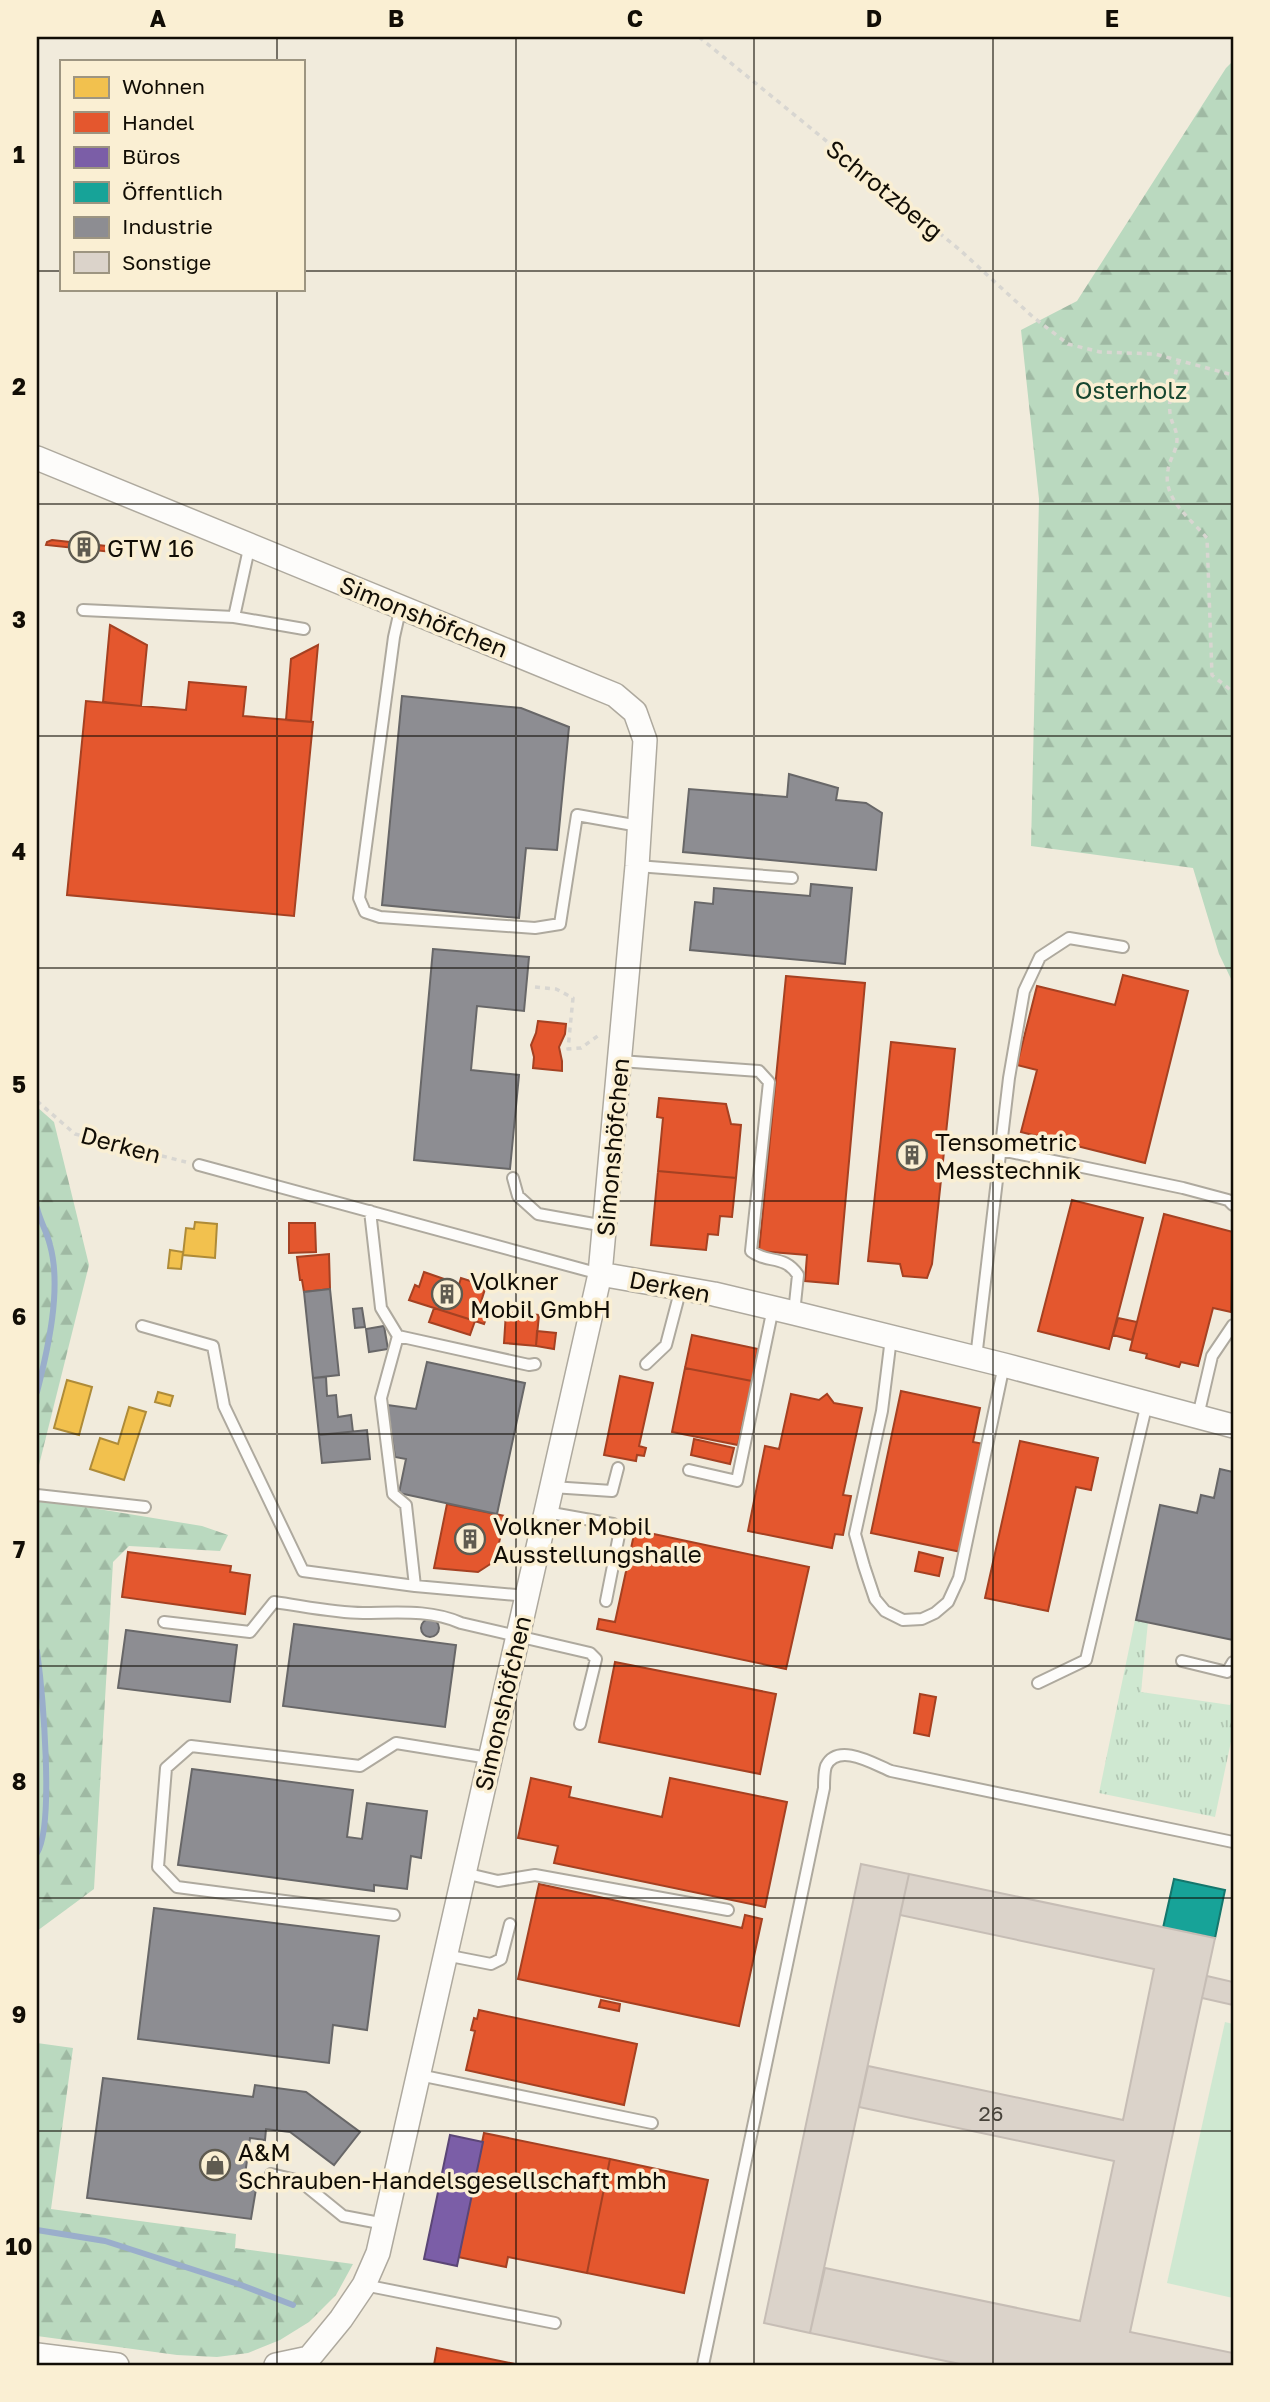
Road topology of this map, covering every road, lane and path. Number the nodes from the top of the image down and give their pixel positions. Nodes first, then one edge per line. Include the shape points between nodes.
1 (699, 37) edge
2 (1180, 360) junction
3 (1233, 375) edge
4 (37, 458) edge
5 (250, 544) junction
6 (401, 606) junction
7 (83, 610) dead end
8 (234, 617) junction
9 (304, 629) dead end
10 (1233, 692) edge
11 (639, 826) junction
12 (637, 866) junction
13 (792, 878) dead end
14 (1124, 947) dead end
15 (535, 987) dead end
16 (623, 1018) junction
17 (620, 1061) junction
18 (37, 1101) edge
19 (1001, 1150) junction
20 (200, 1165) joint
21 (513, 1178) dead end
22 (1233, 1205) edge
23 (370, 1212) junction
24 (605, 1226) junction
25 (600, 1273) junction
26 (681, 1288) junction
27 (784, 1311) junction
28 (1233, 1325) edge
29 (142, 1326) dead end
30 (398, 1336) junction
31 (891, 1338) junction
32 (976, 1358) junction
33 (535, 1364) dead end
34 (646, 1364) dead end
35 (1004, 1365) junction
36 (1147, 1403) junction
37 (1198, 1416) junction
38 (1233, 1426) edge
39 (618, 1468) dead end
40 (689, 1470) dead end
41 (552, 1487) junction
42 (37, 1495) edge
43 (145, 1507) dead end
44 (546, 1512) junction
45 (415, 1586) junction
46 (527, 1596) junction
47 (606, 1601) dead end
48 (164, 1622) dead end
49 (517, 1637) junction
50 (1182, 1661) dead end
51 (1233, 1662) edge
52 (1038, 1683) dead end
53 (580, 1724) dead end
54 (489, 1758) junction
55 (1233, 1842) edge
56 (464, 1873) junction
57 (728, 1910) dead end
58 (394, 1915) dead end
59 (510, 1924) dead end
60 (446, 1955) junction
61 (419, 2075) junction
62 (652, 2123) dead end
63 (271, 2174) dead end
64 (385, 2224) junction
65 (364, 2285) junction
66 (555, 2323) dead end
67 (37, 2355) edge
68 (312, 2362) edge
69 (117, 2365) edge
70 (276, 2365) edge
71 (703, 2365) edge

1 - 2 path, Schrotzberg via 1068,344
2 - 3 path
2 - 10 path via 1171,397 1177,443 1168,486 1186,517 1207,538 1212,675
4 - 5 street, Simonshöfchen
5 - 6 street, Simonshöfchen
5 - 8 lane
6 - 11 street, Simonshöfchen via 615,695 635,712 645,740
6 - 11 lane via 359,898 365,912 380,917 535,928 560,924 578,815
7 - 8 lane
8 - 9 lane
11 - 12 street, Simonshöfchen
12 - 13 lane
12 - 16 street, Simonshöfchen
14 - 19 lane via 1069,937 1040,957 1024,991
15 - 16 path via 556,989 573,998 568,1049 581,1048
16 - 17 street, Simonshöfchen
17 - 24 street, Simonshöfchen
17 - 27 lane via 765,1075 769,1082 751,1251 785,1262 798,1275
18 - 20 path, Derken via 75,1134
19 - 22 lane via 1183,1188
19 - 32 lane
20 - 23 lane, Derken
21 - 24 lane via 518,1196 538,1214
23 - 25 lane, Derken
23 - 30 lane via 381,1308
24 - 25 street, Simonshöfchen
25 - 26 street, Derken
25 - 41 street, Simonshöfchen
26 - 27 street, Derken
26 - 34 lane via 666,1345
27 - 31 street, Derken
27 - 40 lane via 737,1481
28 - 37 lane via 1212,1356
29 - 45 lane via 213,1346 224,1406 303,1571
30 - 33 lane
30 - 45 lane via 381,1398 393,1494 406,1506
31 - 32 street, Derken
31 - 35 lane via 882,1411 855,1534 875,1599 885,1611 903,1620 935,1613 948,1602 960,1578
32 - 35 street, Derken
35 - 36 street, Derken
36 - 37 street, Derken
36 - 52 lane via 1086,1660
37 - 38 street, Derken
39 - 41 lane via 612,1492
41 - 44 street, Simonshöfchen
42 - 43 lane
44 - 46 street, Simonshöfchen
44 - 47 lane via 612,1524 620,1530
45 - 46 lane
46 - 49 street, Simonshöfchen
48 - 49 lane via 250,1632 274,1602 361,1613 443,1615
49 - 53 lane via 590,1653 596,1659
49 - 54 street, Simonshöfchen
50 - 51 lane via 1227,1672
54 - 56 street, Simonshöfchen
54 - 58 lane via 396,1743 360,1766 191,1746 166,1768 158,1867 177,1886
55 - 71 lane via 891,1771 851,1755 831,1760 825,1768
56 - 57 lane via 499,1881 535,1875
56 - 60 street, Simonshöfchen
59 - 60 lane via 501,1959 491,1964
60 - 61 street, Simonshöfchen
61 - 62 lane
61 - 64 street, Simonshöfchen
63 - 64 lane via 300,2181 343,2216
64 - 65 street, Simonshöfchen
65 - 66 lane
65 - 68 street, Simonshöfchen
67 - 69 street
68 - 70 street, Simonshöfchen

